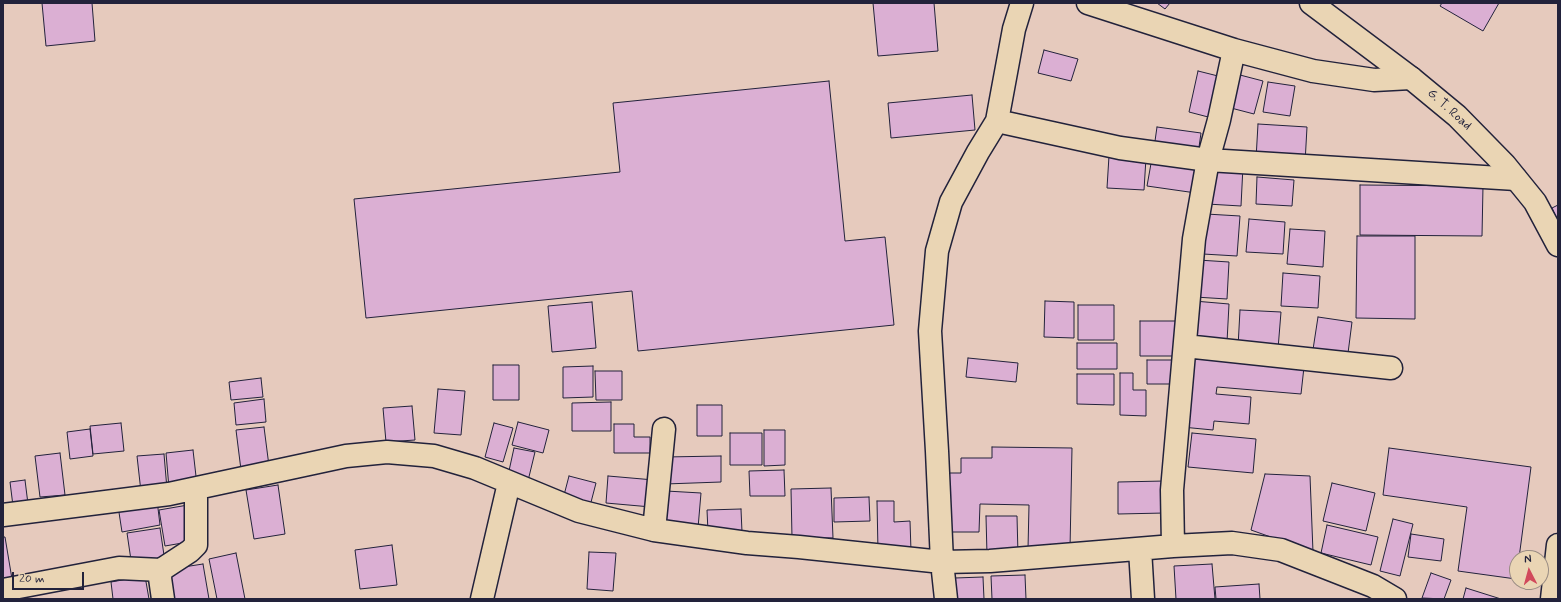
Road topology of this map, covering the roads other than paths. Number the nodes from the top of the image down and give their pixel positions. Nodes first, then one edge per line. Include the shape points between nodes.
1 (1022, 3) edge
2 (1088, 3) edge
3 (1311, 3) edge
4 (1234, 50) junction
5 (1412, 78) junction
6 (996, 121) junction
7 (1208, 160) junction
8 (1516, 179) junction
9 (1558, 245) edge
10 (1185, 346) junction
11 (1391, 368) dead end
12 (664, 430) dead end
13 (508, 483) junction
14 (196, 489) junction
15 (3, 515) edge
16 (654, 530) junction
17 (1558, 545) edge
18 (1173, 546) junction
19 (1140, 549) junction
20 (942, 562) junction
21 (161, 570) junction
22 (3, 590) edge
23 (1370, 592) edge
24 (163, 599) edge
25 (482, 599) edge
26 (946, 599) edge
27 (1143, 599) edge
28 (1395, 599) edge
29 (1552, 599) edge

1 - 6 street via 1014,28
2 - 4 street
3 - 5 street, G. T. Road
4 - 5 street via 1342,76 1374,80
4 - 7 street
5 - 8 street, G. T. Road via 1457,116
6 - 7 street via 1120,148
6 - 20 street via 951,202 937,251 930,332
7 - 8 street
7 - 10 street via 1194,239
8 - 9 street, G. T. Road via 1535,202
10 - 11 street
10 - 18 street via 1172,490
12 - 16 street
13 - 14 street via 475,468 434,456 387,452 346,456
13 - 16 street via 579,510
13 - 25 street
14 - 15 street
14 - 21 street via 196,545
16 - 20 street via 747,543
17 - 29 street
18 - 19 street
18 - 23 street via 1232,543 1281,550
19 - 20 street via 990,561
19 - 27 street
20 - 26 street
21 - 22 street via 119,568
21 - 24 street
23 - 28 street

